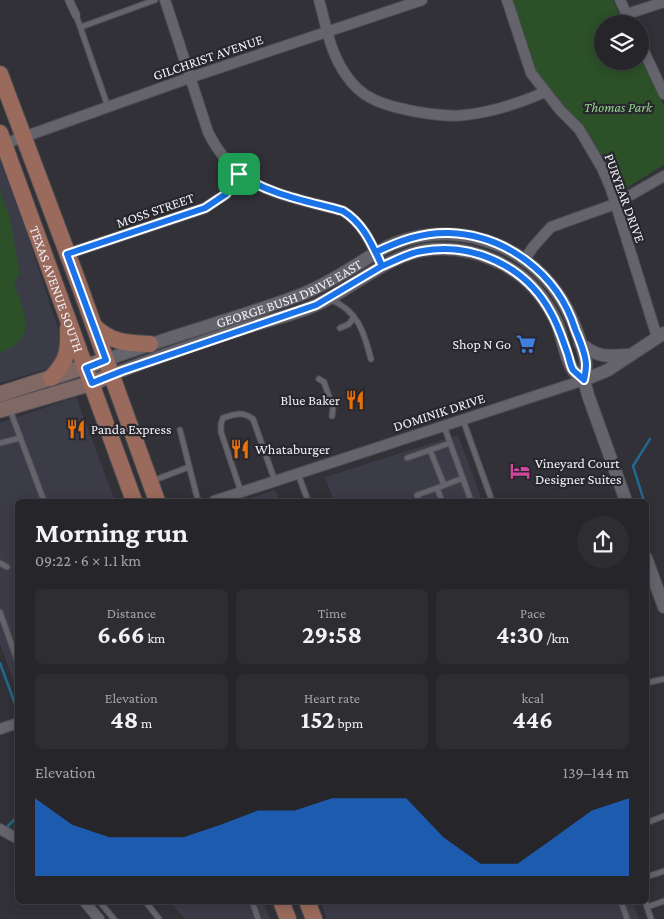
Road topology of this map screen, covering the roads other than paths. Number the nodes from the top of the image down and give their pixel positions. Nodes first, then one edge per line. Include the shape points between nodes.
1 (69, 0) edge
2 (155, 0) edge
3 (165, 0) edge
4 (318, 0) edge
5 (422, 0) edge
6 (507, 0) edge
7 (620, 0) edge
8 (664, 2) edge
9 (626, 14) joint
10 (76, 15) joint
11 (81, 27) junction
12 (328, 31) junction
13 (649, 62) edge
14 (0, 74) edge
15 (189, 78) junction
16 (545, 92) junction
17 (664, 94) edge
18 (108, 107) junction
19 (24, 137) junction
20 (2, 139) edge
21 (239, 174) junction
22 (664, 176) edge
23 (615, 204) junction
24 (376, 252) junction
25 (67, 254) junction
26 (525, 259) junction
27 (382, 266) junction
28 (328, 299) junction
29 (354, 317) junction
30 (68, 321) junction
31 (94, 326) junction
32 (340, 328) dead end
33 (660, 335) edge
34 (580, 343) junction
35 (150, 344) junction
36 (630, 355) junction
37 (371, 359) dead end
38 (109, 367) junction
39 (89, 375) junction
40 (51, 378) junction
41 (319, 379) dead end
42 (584, 380) junction
43 (0, 394) edge
44 (5, 408) edge
45 (332, 416) dead end
46 (463, 420) junction
47 (444, 426) junction
48 (180, 430) dead end
49 (20, 438) junction
50 (0, 443) edge
51 (450, 443) junction
52 (430, 450) junction
53 (407, 458) dead end
54 (189, 467) junction
55 (298, 474) junction
56 (463, 478) junction
57 (275, 481) junction
58 (150, 482) junction
59 (444, 485) junction
60 (437, 488) junction
61 (241, 493) junction
62 (624, 496) edge
63 (307, 498) dead end
64 (43, 499) edge
65 (133, 499) edge
66 (156, 499) edge
67 (197, 499) edge
68 (221, 499) edge
69 (419, 499) edge
70 (441, 499) edge
71 (470, 499) edge
72 (491, 499) edge
73 (0, 563) edge
74 (649, 566) edge
75 (7, 567) dead end
76 (664, 606) edge
77 (0, 612) edge
78 (15, 654) edge
79 (663, 680) edge
80 (649, 682) edge
81 (15, 725) edge
82 (0, 729) edge
83 (664, 816) edge
84 (649, 822) edge
85 (0, 829) edge
86 (15, 837) edge
87 (664, 871) edge
88 (649, 877) edge
89 (664, 901) edge
90 (86, 904) edge
91 (102, 904) edge
92 (147, 904) edge
93 (253, 904) edge
94 (282, 904) edge
95 (308, 904) edge
96 (622, 904) edge
97 (646, 904) edge
98 (647, 907) junction
99 (99, 919) edge
100 (114, 919) edge
101 (159, 919) edge
102 (258, 919) edge
103 (288, 919) edge
104 (314, 919) edge
105 (627, 919) edge
106 (651, 919) edge

1 - 10 street
2 - 11 lane
3 - 15 street
4 - 12 street
5 - 12 street, GILCHRIST AVENUE
6 - 16 street, PURYEAR DRIVE via 532,73
7 - 9 street
8 - 9 street
10 - 11 lane
11 - 18 lane
12 - 15 street, GILCHRIST AVENUE
12 - 16 street via 335,58 346,75 355,86 383,103 462,116 506,106
13 - 17 street
14 - 19 main road, TEXAS AVENUE SOUTH
15 - 18 street, GILCHRIST AVENUE
15 - 21 street via 216,149
16 - 23 street, PURYEAR DRIVE via 579,129 593,150
18 - 19 street, GILCHRIST AVENUE
19 - 20 street, GILCHRIST AVENUE
19 - 25 main road, TEXAS AVENUE SOUTH
20 - 30 main road, TEXAS AVENUE SOUTH
21 - 24 street via 273,192 343,211 361,225
21 - 25 street, MOSS STREET via 226,194 205,208
22 - 23 street
23 - 26 street via 551,228
23 - 33 street, PURYEAR DRIVE
24 - 26 street, GEORGE BUSH DRIVE EAST via 408,239 449,233 495,242
24 - 27 street
24 - 35 street, GEORGE BUSH DRIVE EAST via 301,294
25 - 31 main road, TEXAS AVENUE SOUTH
26 - 34 street, GEORGE BUSH DRIVE EAST via 560,296
27 - 28 street, GEORGE BUSH DRIVE EAST
27 - 42 street, GEORGE BUSH DRIVE EAST via 420,251 442,249 477,253 503,264 527,281 542,297 557,324 573,369
28 - 29 lane via 338,302
28 - 38 street, GEORGE BUSH DRIVE EAST via 288,315
29 - 32 lane
29 - 37 lane via 364,334
30 - 39 main road, TEXAS AVENUE SOUTH
30 - 40 main road via 66,360
31 - 35 main road via 115,340
31 - 38 main road, TEXAS AVENUE SOUTH
33 - 36 street, DOMINIK DRIVE
34 - 36 street via 596,354 611,357
34 - 42 street, GEORGE BUSH DRIVE EAST via 587,364
35 - 38 street, GEORGE BUSH DRIVE EAST
36 - 42 street, DOMINIK DRIVE via 608,370
38 - 39 main road, GEORGE BUSH DRIVE EAST
38 - 58 main road, TEXAS AVENUE SOUTH
39 - 40 main road
39 - 44 main road
39 - 65 main road, TEXAS AVENUE SOUTH
40 - 43 main road
41 - 45 lane via 327,390
42 - 46 street, DOMINIK DRIVE
42 - 62 street, GEORGE BUSH DRIVE EAST
44 - 49 lane
46 - 47 street, DOMINIK DRIVE
46 - 72 lane
47 - 51 lane
47 - 55 street, DOMINIK DRIVE
48 - 54 lane
49 - 50 lane
49 - 64 lane
51 - 52 lane
51 - 56 lane
52 - 53 lane
52 - 59 lane
54 - 58 lane
54 - 67 lane
55 - 57 street, DOMINIK DRIVE
55 - 63 lane
56 - 59 lane
56 - 71 lane
57 - 61 street, DOMINIK DRIVE
57 - 61 lane via 253,419 239,413 223,418 221,432
58 - 66 main road, TEXAS AVENUE SOUTH
59 - 60 lane
60 - 69 lane via 417,495
60 - 70 lane
61 - 68 street, DOMINIK DRIVE
73 - 75 lane
74 - 76 street
77 - 78 lane
79 - 80 lane
81 - 82 street
83 - 84 lane
85 - 86 street
87 - 88 lane
89 - 98 lane
90 - 99 street
91 - 100 lane
92 - 101 lane
93 - 102 lane
94 - 103 main road
95 - 104 main road
96 - 105 lane
97 - 98 lane
98 - 106 lane

